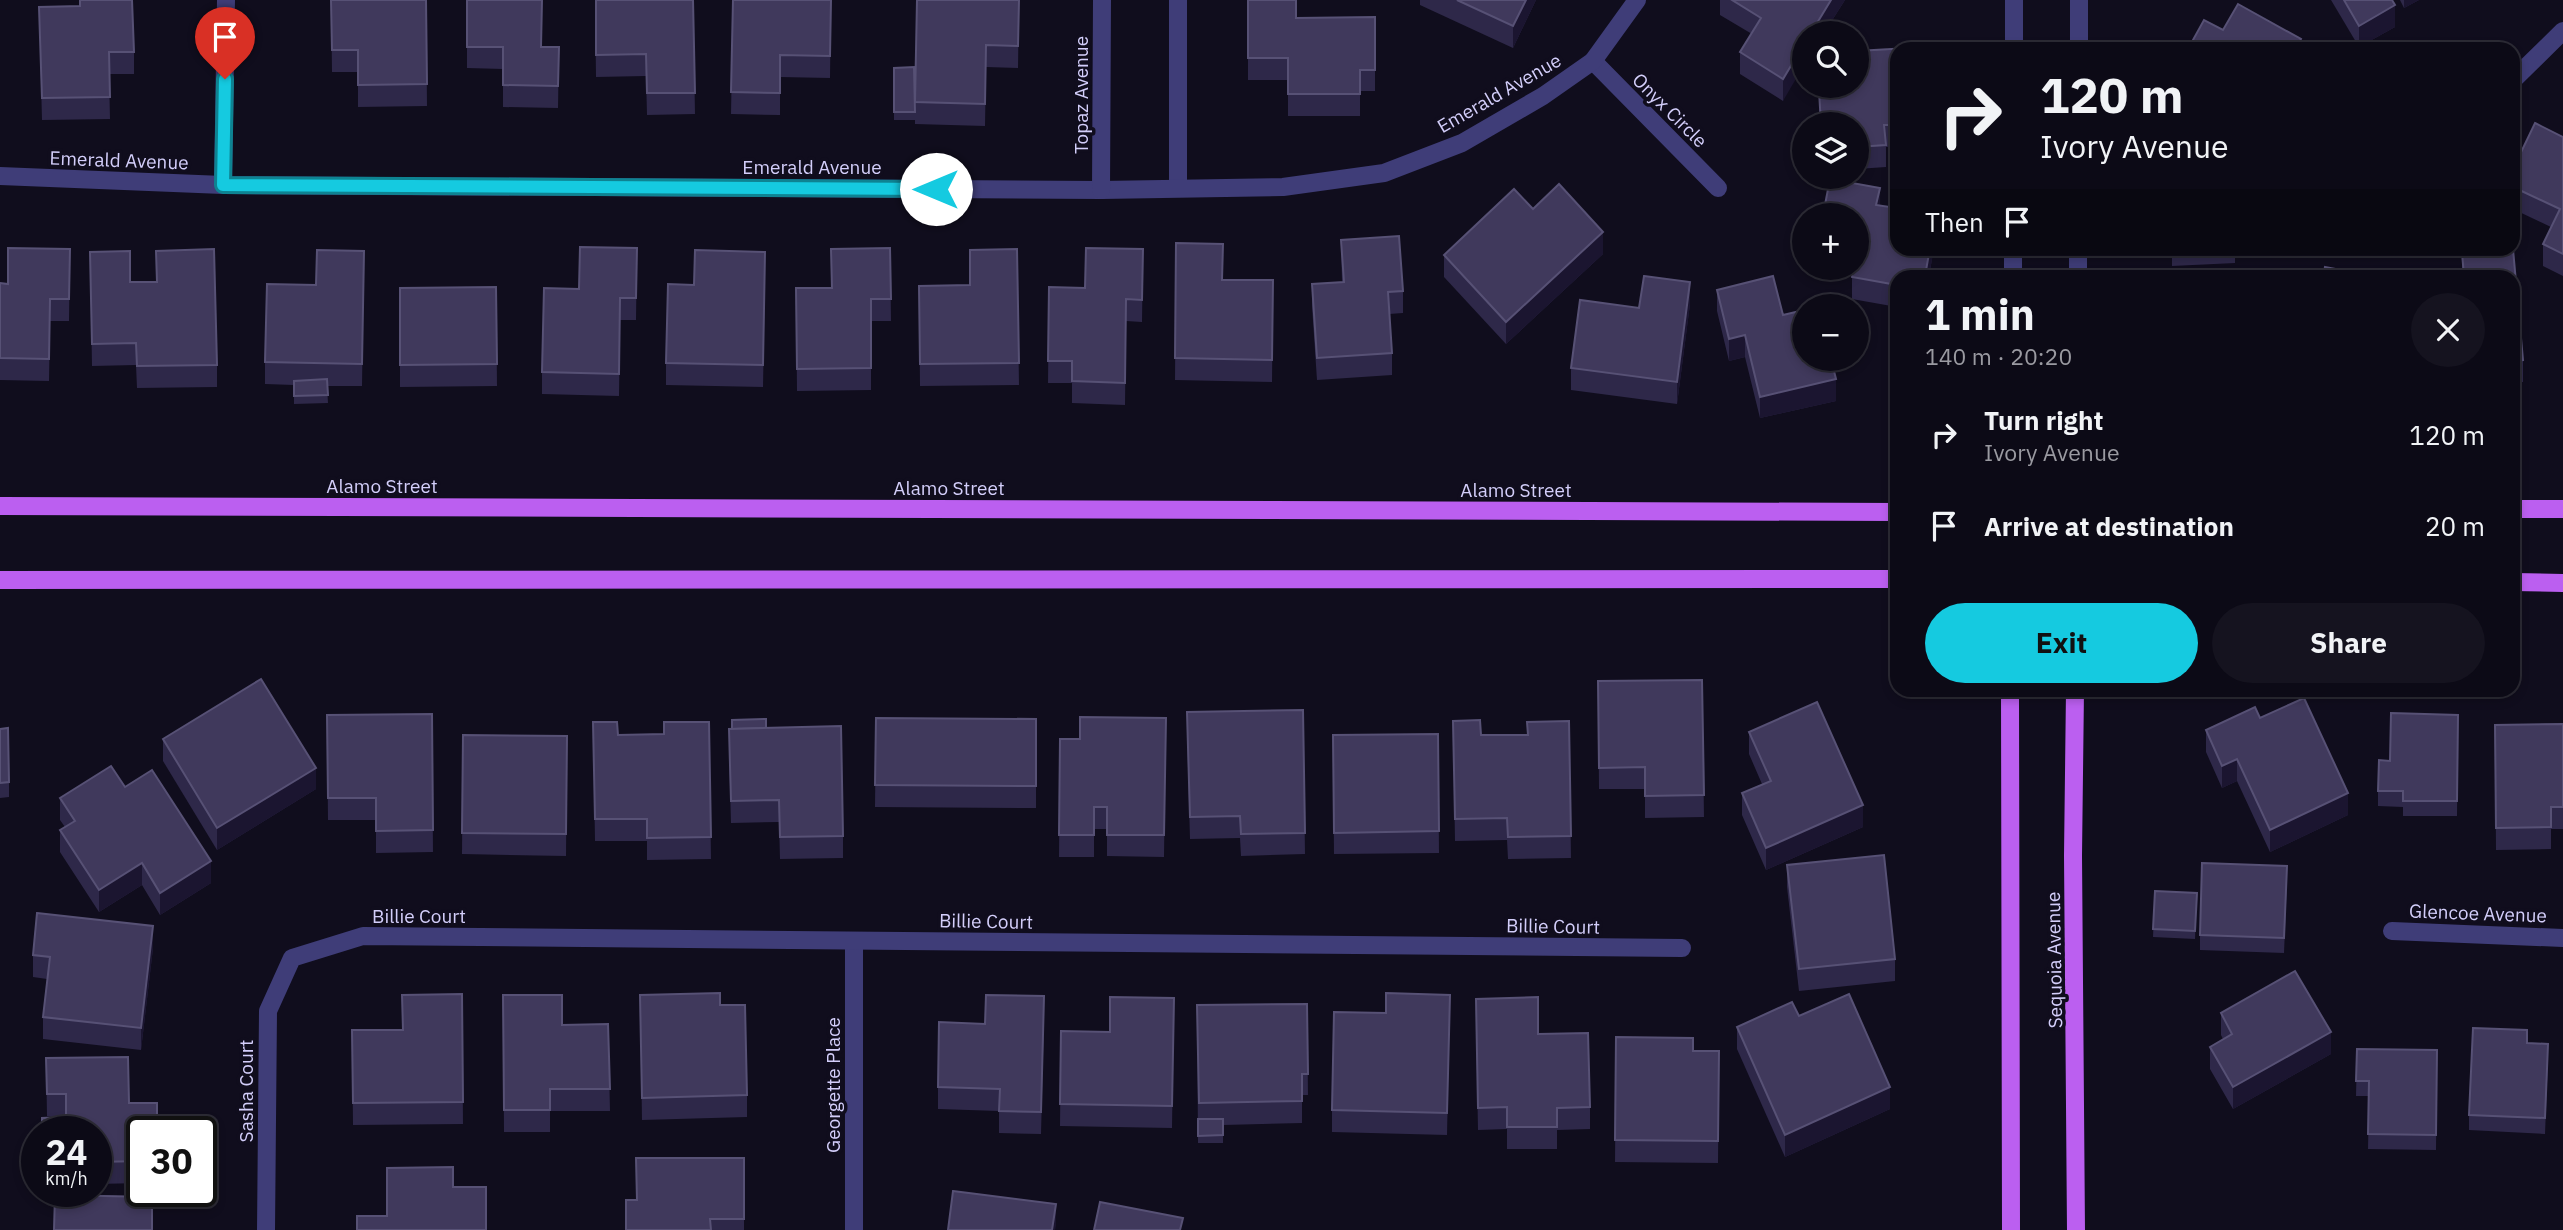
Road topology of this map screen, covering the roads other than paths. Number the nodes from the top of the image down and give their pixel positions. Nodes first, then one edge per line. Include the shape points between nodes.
1 (226, 0) edge
2 (1102, 0) edge
3 (1178, 0) edge
4 (1637, 0) edge
5 (2014, 0) edge
6 (2079, 0) edge
7 (2563, 31) edge
8 (2014, 42) edge
9 (2079, 42) edge
10 (1593, 61) junction
11 (2520, 73) edge
12 (0, 176) edge
13 (223, 185) junction
14 (1178, 188) junction
15 (1718, 188) dead end
16 (1101, 190) junction
17 (0, 506) edge
18 (2520, 509) edge
19 (2563, 509) edge
20 (1890, 512) edge
21 (1890, 579) edge
22 (0, 580) edge
23 (2520, 583) edge
24 (2563, 583) edge
25 (2010, 697) edge
26 (2075, 697) edge
27 (2392, 931) dead end
28 (2563, 938) edge
29 (854, 940) junction
30 (1682, 948) dead end
31 (292, 958) joint
32 (266, 1230) edge
33 (854, 1230) edge
34 (2011, 1230) edge
35 (2076, 1230) edge

1 - 13 street
2 - 16 street, Topaz Avenue
3 - 14 street
4 - 10 street, Emerald Avenue
5 - 8 street
6 - 9 street
7 - 11 street
10 - 14 street, Emerald Avenue via 1462,143 1384,173 1283,187
10 - 15 street, Onyx Circle
12 - 13 street, Emerald Avenue
13 - 16 street, Emerald Avenue
14 - 16 street, Emerald Avenue
17 - 20 main road, Alamo Street
18 - 19 main road
21 - 22 main road
23 - 24 main road
25 - 34 main road
26 - 35 main road, Sequoia Avenue
27 - 28 street, Glencoe Avenue
29 - 30 street, Billie Court
29 - 31 street, Billie Court via 363,936
29 - 33 street, Georgette Place
31 - 32 street, Sasha Court via 268,1012

